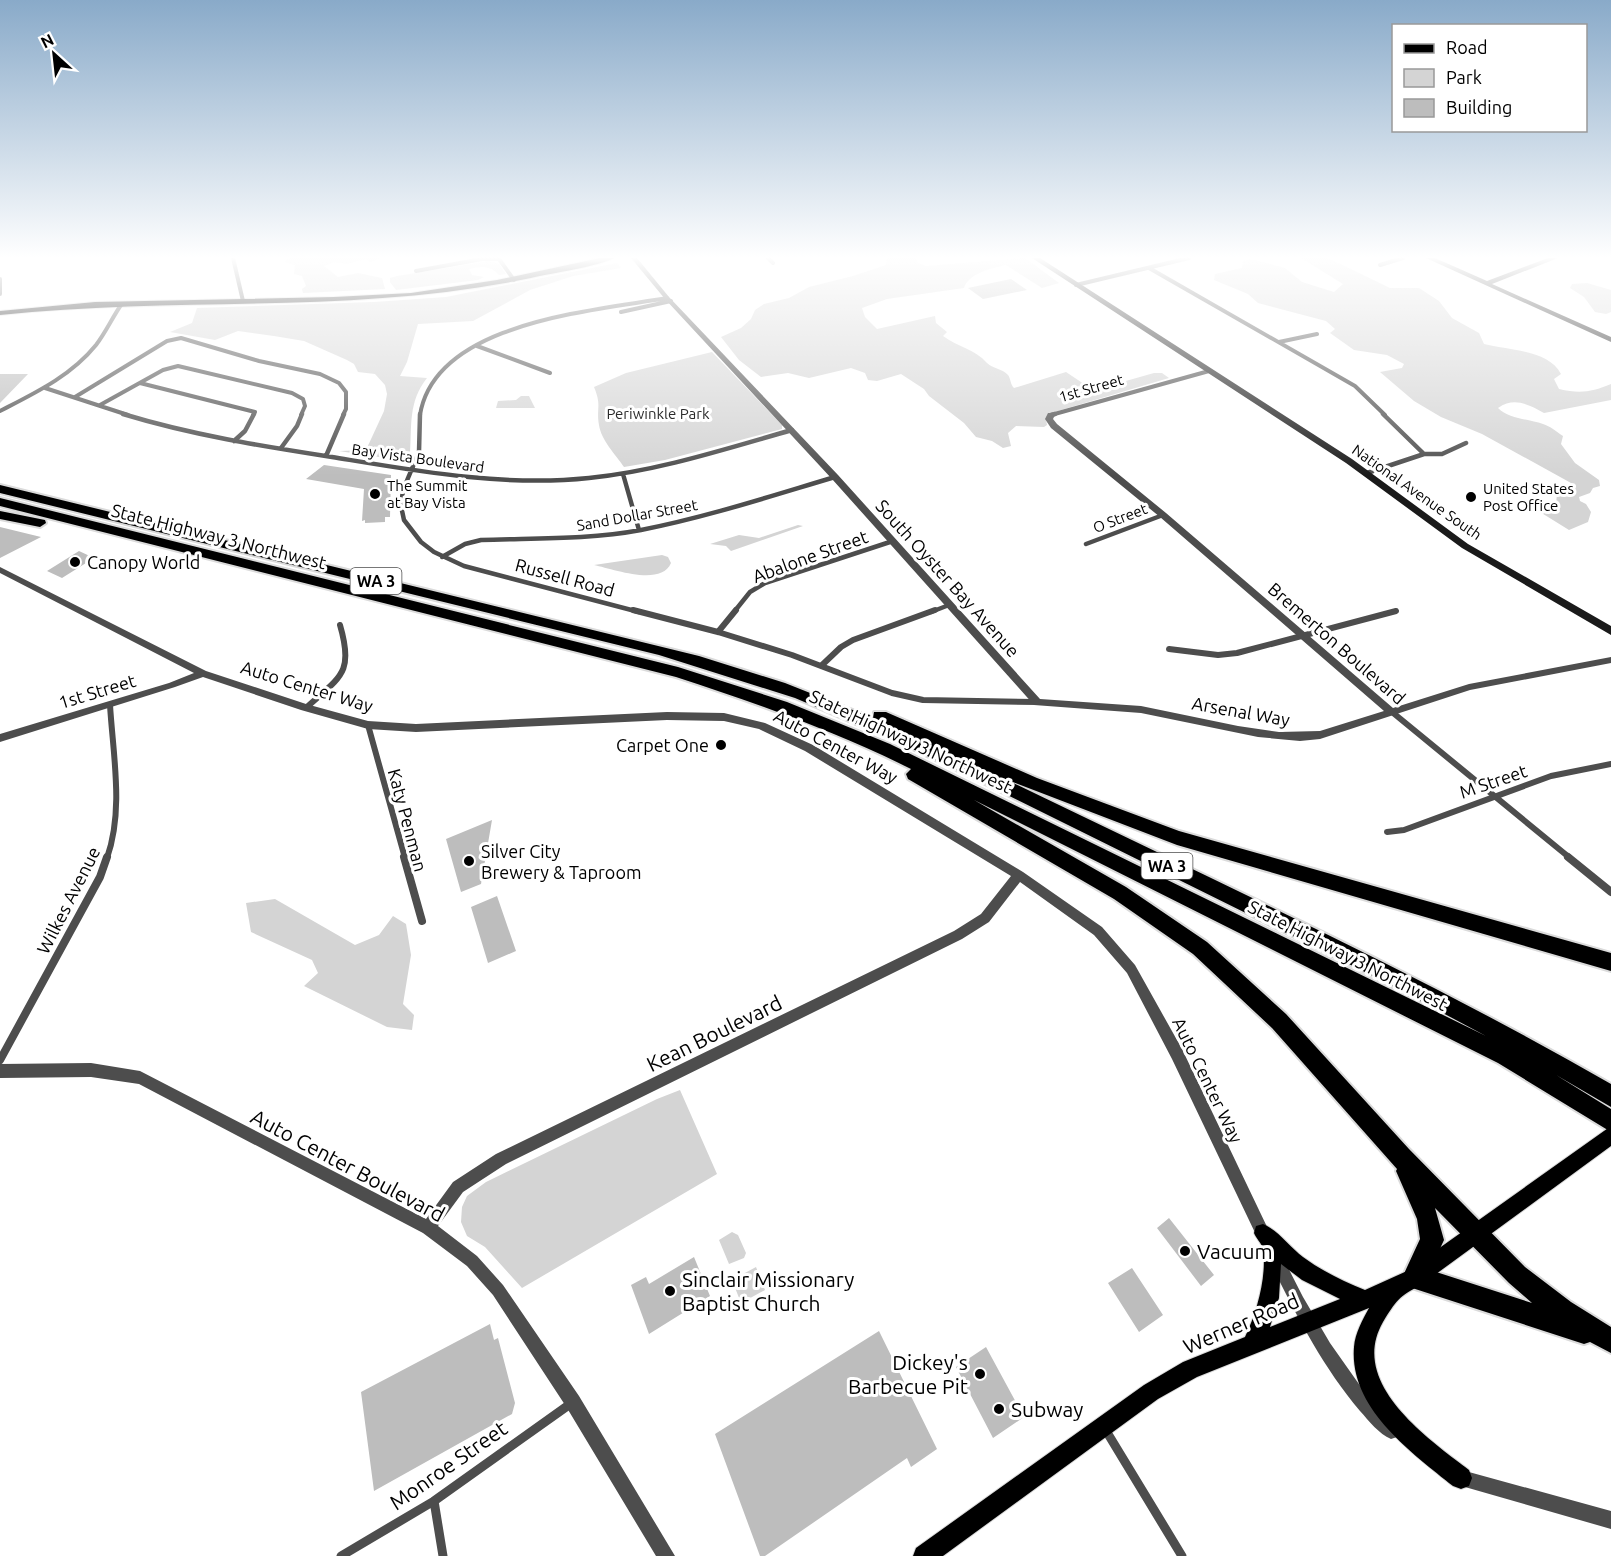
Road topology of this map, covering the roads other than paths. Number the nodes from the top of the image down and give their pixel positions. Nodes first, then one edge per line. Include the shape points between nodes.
1 (103, 331) edge
2 (513, 331) edge
3 (699, 331) edge
4 (1147, 331) edge
5 (1259, 331) edge
6 (1590, 331) edge
7 (1317, 333) dead end
8 (1611, 340) edge
9 (1279, 342) junction
10 (477, 346) junction
11 (1209, 370) junction
12 (550, 373) dead end
13 (140, 383) junction
14 (45, 388) junction
15 (75, 397) junction
16 (100, 405) junction
17 (0, 411) edge
18 (1051, 415) joint
19 (792, 430) junction
20 (234, 441) junction
21 (1466, 443) dead end
22 (281, 448) junction
23 (1424, 454) junction
24 (326, 456) junction
25 (412, 470) junction
26 (1367, 473) junction
27 (623, 474) junction
28 (835, 477) junction
29 (0, 487) edge
30 (0, 502) edge
31 (0, 515) edge
32 (1163, 515) junction
33 (639, 530) junction
34 (893, 541) junction
35 (1086, 544) dead end
36 (442, 557) junction
37 (249, 567) junction
38 (0, 570) edge
39 (950, 605) junction
40 (1396, 611) dead end
41 (340, 625) dead end
42 (1611, 631) edge
43 (718, 632) junction
44 (1303, 636) junction
45 (1169, 650) dead end
46 (1611, 660) edge
47 (710, 664) junction
48 (821, 666) junction
49 (203, 673) junction
50 (748, 694) junction
51 (1037, 702) junction
52 (110, 705) junction
53 (307, 707) junction
54 (1392, 712) junction
55 (368, 725) junction
56 (0, 738) edge
57 (1611, 764) edge
58 (1493, 797) junction
59 (1387, 832) dead end
60 (1019, 875) junction
61 (1611, 892) edge
62 (422, 921) dead end
63 (1611, 962) edge
64 (0, 1059) edge
65 (0, 1071) edge
66 (1611, 1096) edge
67 (1611, 1121) edge
68 (1611, 1135) edge
69 (1390, 1145) junction
70 (428, 1228) junction
71 (1477, 1232) junction
72 (1267, 1241) junction
73 (1404, 1283) junction
74 (1364, 1299) junction
75 (1309, 1320) junction
76 (1610, 1341) edge
77 (1252, 1344) junction
78 (573, 1402) junction
79 (1104, 1426) junction
80 (1461, 1478) junction
81 (434, 1501) junction
82 (1611, 1520) edge
83 (341, 1556) edge
84 (443, 1556) edge
85 (666, 1556) edge
86 (924, 1556) edge
87 (1182, 1556) edge

1 - 14 street via 87,355
2 - 10 street, Russell Road
3 - 19 street, South Oyster Bay Avenue
4 - 11 main road, National Avenue South
5 - 9 street
6 - 8 main road
7 - 9 street
9 - 23 street via 1355,386
10 - 12 street
10 - 25 street, Russell Road via 449,365 426,394 419,417 420,456
11 - 18 street, 1st Street
11 - 26 main road, National Avenue South
13 - 16 street
13 - 20 street via 255,412 245,431
13 - 22 street via 163,370 182,366 292,393 303,399 305,406
14 - 15 street, Bay Vista Boulevard
14 - 17 street
15 - 16 street, Bay Vista Boulevard
15 - 24 street via 167,341 181,338 320,374 339,383 346,392 346,409
16 - 20 street, Bay Vista Boulevard via 156,424
18 - 32 street, Bremerton Boulevard via 1054,426
19 - 27 street, Bay Vista Boulevard
19 - 28 street, South Oyster Bay Avenue
20 - 22 street, Bay Vista Boulevard
21 - 23 street via 1443,454
22 - 24 street, Bay Vista Boulevard
23 - 26 street
24 - 25 street, Bay Vista Boulevard
25 - 27 street, Bay Vista Boulevard via 524,481
25 - 36 street, Russell Road via 402,493 404,520 413,535
26 - 42 main road, National Avenue South via 1465,546
27 - 33 street
28 - 33 street, Sand Dollar Street via 710,514
28 - 34 street, South Oyster Bay Avenue
29 - 47 highway, State Highway 3 Northwest / WA 3
30 - 37 highway, State Highway 3 Northwest / WA 3
31 - 37 highway
32 - 35 street, O Street
32 - 44 street, Bremerton Boulevard
33 - 36 street, Sand Dollar Street via 581,537 481,540
34 - 39 street, South Oyster Bay Avenue
34 - 43 street, Abalone Street via 765,583 750,592
36 - 43 street, Russell Road
37 - 50 highway, State Highway 3 Northwest / WA 3 via 678,672
38 - 49 street, Auto Center Way
39 - 48 street via 853,640
39 - 51 street, South Oyster Bay Avenue
40 - 44 street
41 - 53 street via 348,650 346,665 336,681
43 - 48 street, Russell Road
44 - 45 street via 1238,653
44 - 54 street, Bremerton Boulevard
46 - 54 street, Arsenal Way via 1469,687
47 - 63 highway via 832,697 1031,783 1177,838
47 - 66 highway, State Highway 3 Northwest / WA 3 via 818,702 942,757 1394,977
48 - 51 street, Russell Road via 891,693 923,700
49 - 52 street, 1st Street
49 - 53 street, Auto Center Way
50 - 67 highway, State Highway 3 Northwest / WA 3 via 884,748 1026,817 1505,1056
50 - 69 highway via 899,765 1150,912 1200,948 1280,1021
51 - 54 street, Arsenal Way via 1116,706 1302,737
52 - 56 street, 1st Street
52 - 64 street, Wilkes Avenue via 117,807 112,844 100,877
53 - 55 street, Auto Center Way
54 - 58 street, Bremerton Boulevard
55 - 60 street, Auto Center Way via 416,728 667,716 724,717 761,726 809,748
55 - 62 street, Katy Penman
57 - 58 street, M Street via 1551,776
58 - 59 street, M Street via 1404,830
58 - 61 street, Bremerton Boulevard
60 - 70 street, Kean Boulevard via 985,918 958,936 501,1159 459,1187
60 - 72 street, Auto Center Way via 1098,931 1131,969 1177,1054
65 - 70 street, Auto Center Boulevard via 91,1070 140,1078
68 - 71 main road, Werner Road
69 - 71 highway
69 - 73 highway via 1412,1179 1428,1218 1432,1240
70 - 78 street, Auto Center Boulevard via 472,1261 498,1290
71 - 73 main road, Werner Road
71 - 76 highway via 1534,1291
72 - 74 main road via 1310,1276
72 - 75 street, Auto Center Way
72 - 77 main road via 1270,1300
73 - 74 main road, Werner Road
73 - 76 highway via 1452,1288
73 - 80 main road via 1370,1325 1364,1364 1380,1403
74 - 75 main road, Werner Road
75 - 77 main road, Werner Road
75 - 80 street, Auto Center Way via 1333,1362 1369,1409 1409,1445
77 - 79 main road, Werner Road via 1190,1369
78 - 81 street, Monroe Street
78 - 85 street, Auto Center Boulevard
79 - 86 main road, Werner Road
79 - 87 street
80 - 82 street, Auto Center Way
81 - 83 street, Monroe Street
81 - 84 street

